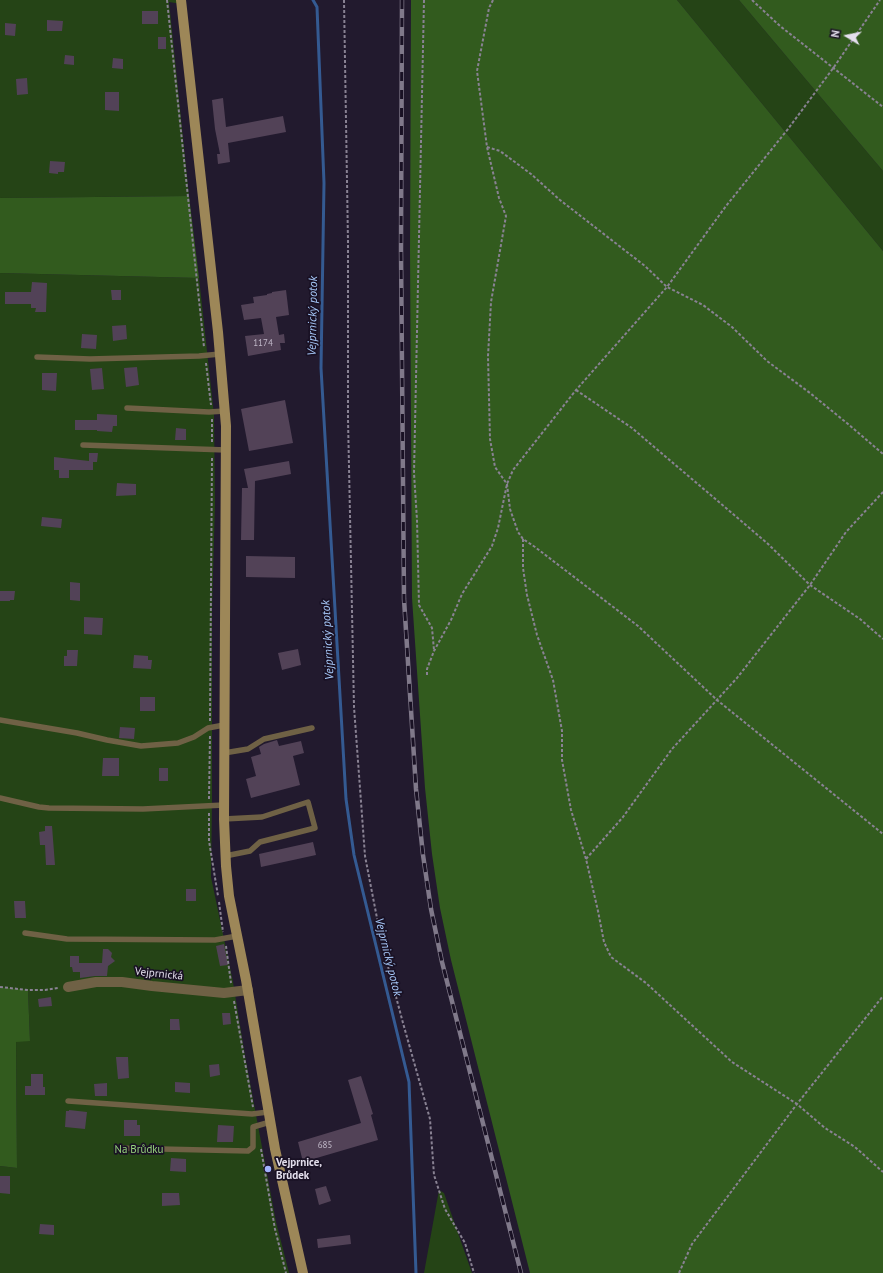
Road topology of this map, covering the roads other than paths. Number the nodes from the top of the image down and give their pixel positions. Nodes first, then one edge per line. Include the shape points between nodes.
1 (182, 0) edge
2 (220, 354) junction
3 (37, 357) dead end
4 (127, 408) dead end
5 (225, 412) junction
6 (83, 445) dead end
7 (226, 450) junction
8 (0, 720) edge
9 (224, 725) junction
10 (312, 728) dead end
11 (224, 753) junction
12 (0, 798) edge
13 (224, 805) junction
14 (224, 819) junction
15 (225, 856) junction
16 (25, 933) dead end
17 (237, 936) junction
18 (68, 987) road end
19 (248, 990) junction
20 (68, 1101) dead end
21 (268, 1112) junction
22 (270, 1122) junction
23 (117, 1148) dead end
24 (303, 1273) edge

1 - 2 main road
2 - 3 lane via 90,359
2 - 5 main road
4 - 5 lane
5 - 7 main road
6 - 7 lane
7 - 9 main road
8 - 9 lane via 141,746 178,743 208,728
9 - 11 main road
10 - 11 lane via 264,739 248,749
11 - 13 main road
12 - 13 lane via 49,808
13 - 14 main road
14 - 15 main road
14 - 15 lane via 262,817 308,802 315,828 260,842 250,851
15 - 17 main road
16 - 17 lane via 67,939 215,940
17 - 19 main road
18 - 19 street, Vejprnická via 96,982 122,982 224,993
19 - 21 main road
20 - 21 lane via 252,1114
21 - 22 main road
22 - 23 lane via 253,1127 253,1147 248,1151
22 - 24 main road

